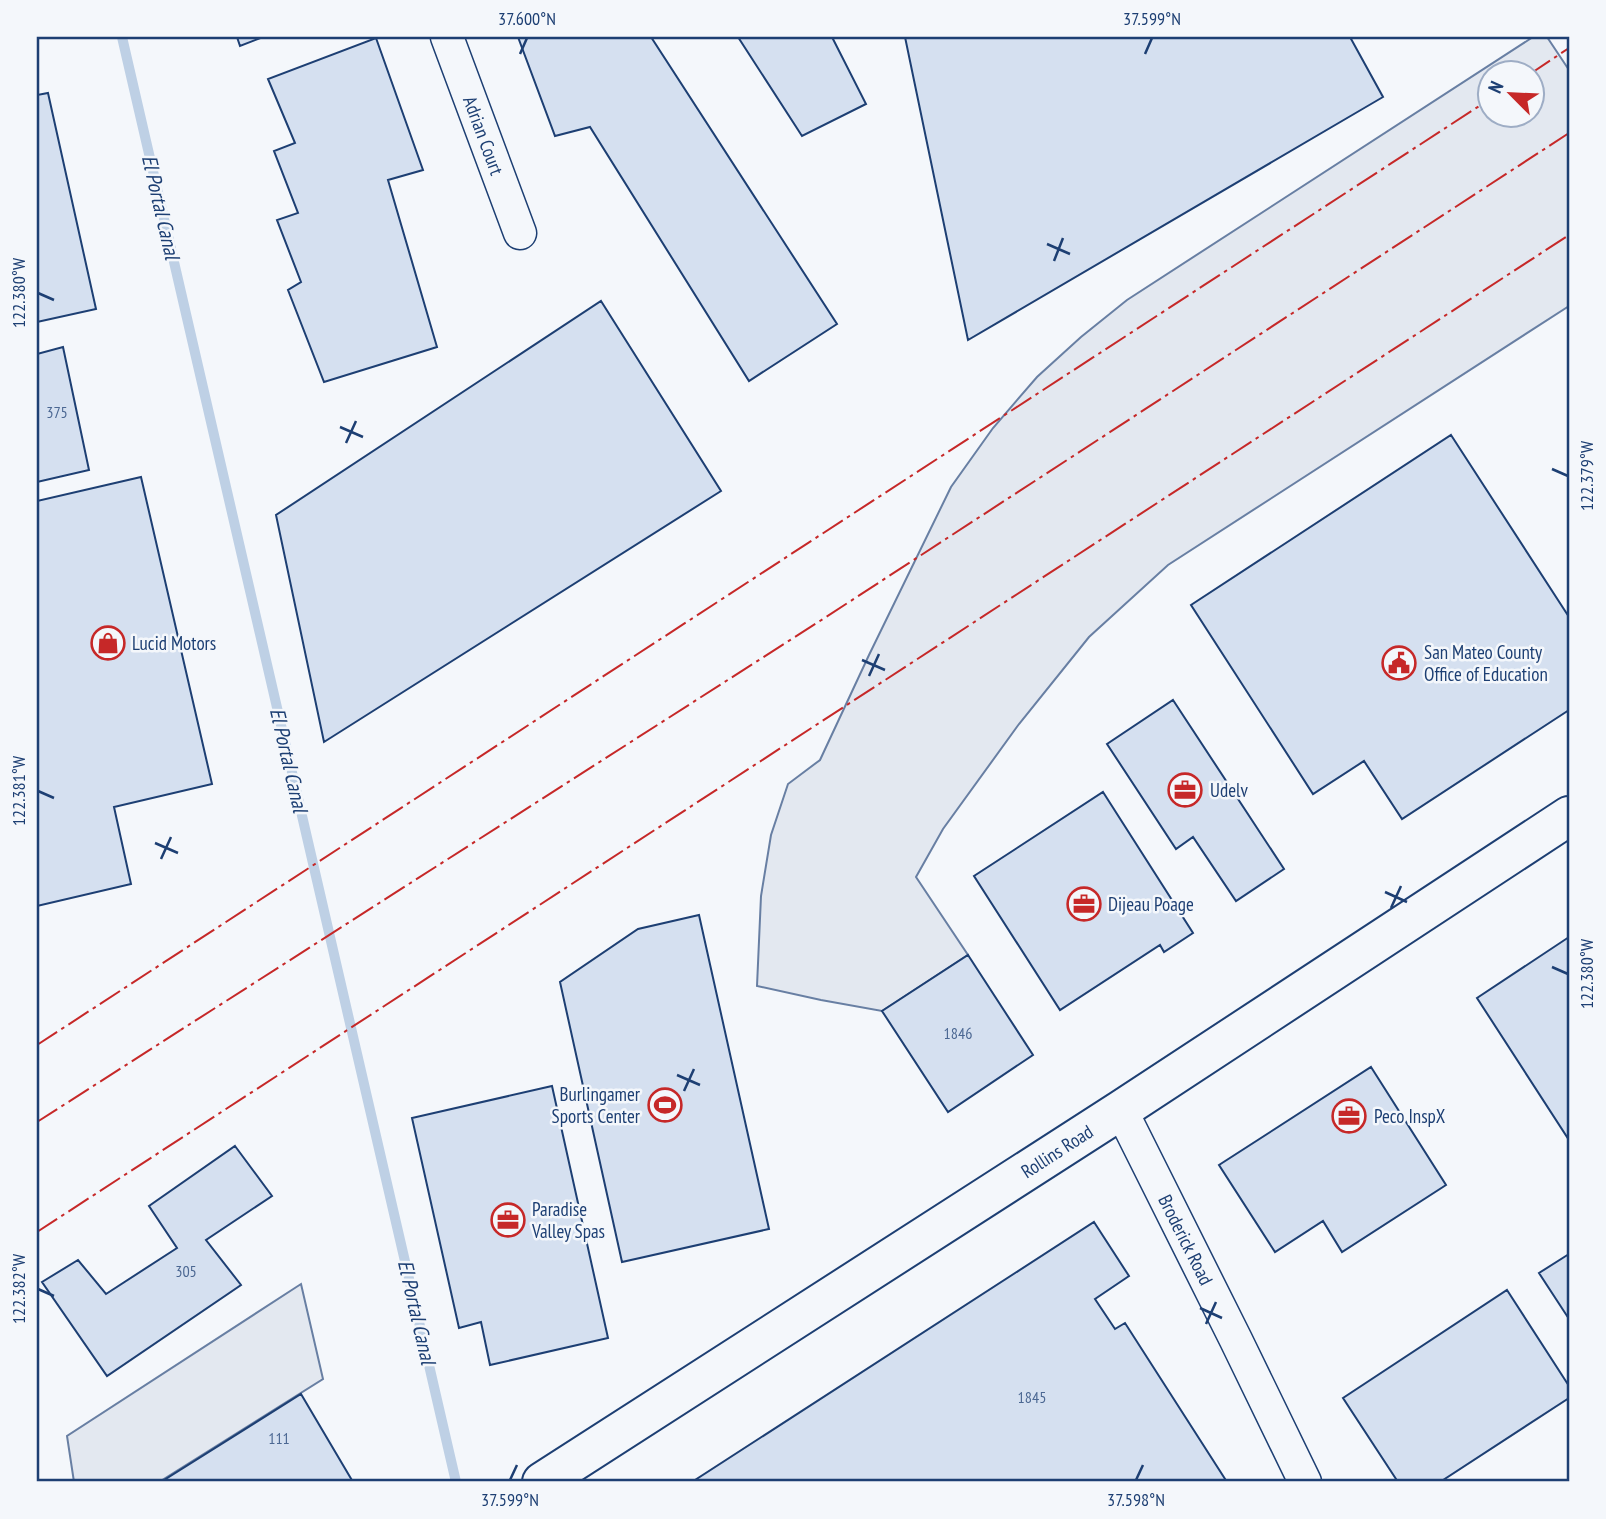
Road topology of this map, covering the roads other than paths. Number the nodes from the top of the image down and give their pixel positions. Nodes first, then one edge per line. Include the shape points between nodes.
1 (447, 37) edge
2 (520, 233) dead end
3 (1569, 816) edge
4 (1121, 1110) junction
5 (542, 1482) edge
6 (1305, 1482) edge

1 - 2 street, Adrian Court
3 - 4 main road, Rollins Road
4 - 5 main road, Rollins Road
4 - 6 street, Broderick Road

